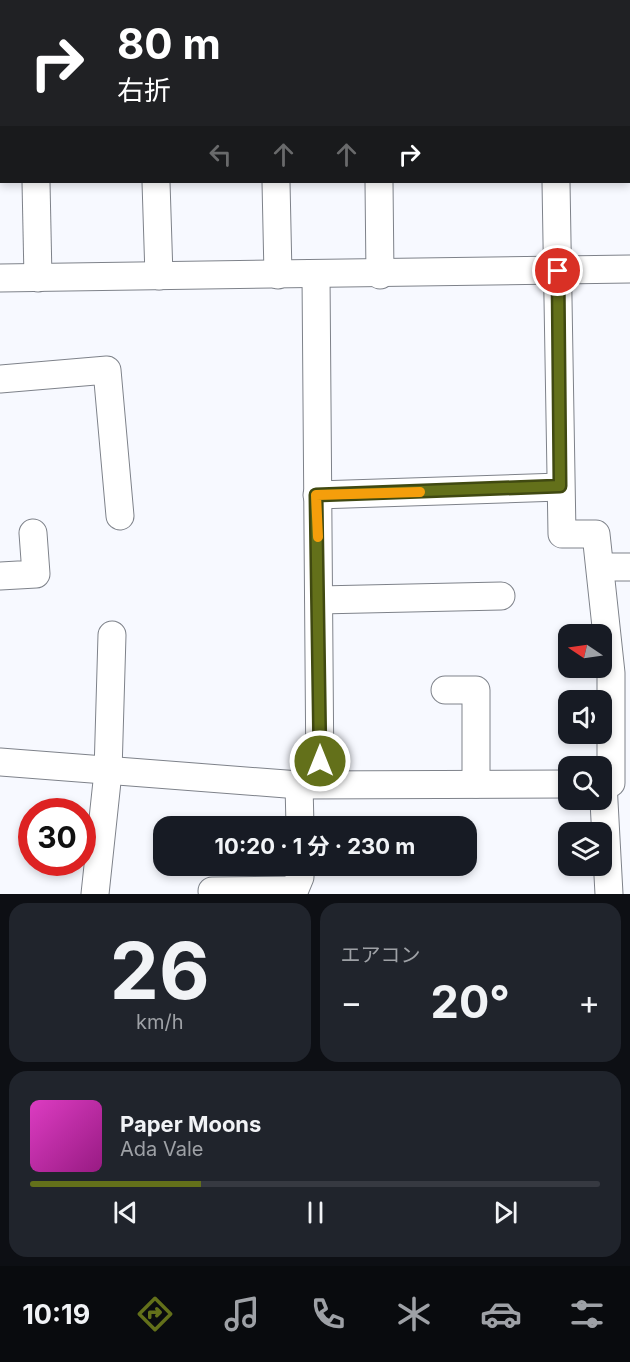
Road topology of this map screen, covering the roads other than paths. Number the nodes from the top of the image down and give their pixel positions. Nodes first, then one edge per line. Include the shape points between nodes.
1 (36, 183) edge
2 (156, 183) edge
3 (276, 183) edge
4 (379, 183) edge
5 (556, 183) edge
6 (630, 269) edge
7 (558, 271) junction
8 (380, 274) junction
9 (278, 275) junction
10 (316, 275) junction
11 (159, 276) junction
12 (0, 278) edge
13 (38, 278) junction
14 (0, 379) edge
15 (560, 486) junction
16 (316, 495) junction
17 (120, 516) dead end
18 (33, 533) dead end
19 (601, 567) junction
20 (630, 567) edge
21 (0, 576) edge
22 (501, 596) dead end
23 (319, 600) junction
24 (112, 634) dead end
25 (445, 690) dead end
26 (611, 756) edge
27 (0, 762) edge
28 (108, 772) junction
29 (558, 783) edge
30 (476, 784) junction
31 (310, 785) junction
32 (611, 810) edge
33 (302, 816) edge
34 (296, 883) edge
35 (212, 891) dead end
36 (95, 894) edge
37 (609, 894) edge

1 - 13 street
2 - 11 street
3 - 9 street
4 - 8 street
5 - 7 street
6 - 7 street
7 - 8 street
7 - 15 street
8 - 10 street
9 - 10 street
9 - 11 street
10 - 16 street
11 - 13 street
12 - 13 street
14 - 17 street via 107,369
15 - 16 street
15 - 19 street via 562,534 596,534
16 - 23 street
18 - 21 street via 36,574
19 - 20 street
19 - 26 street via 611,673
22 - 23 street
23 - 31 street
24 - 28 street
25 - 30 street via 476,690
27 - 28 street
28 - 31 street
28 - 36 street
29 - 30 street
30 - 31 street
31 - 33 street
32 - 37 street
34 - 35 street

